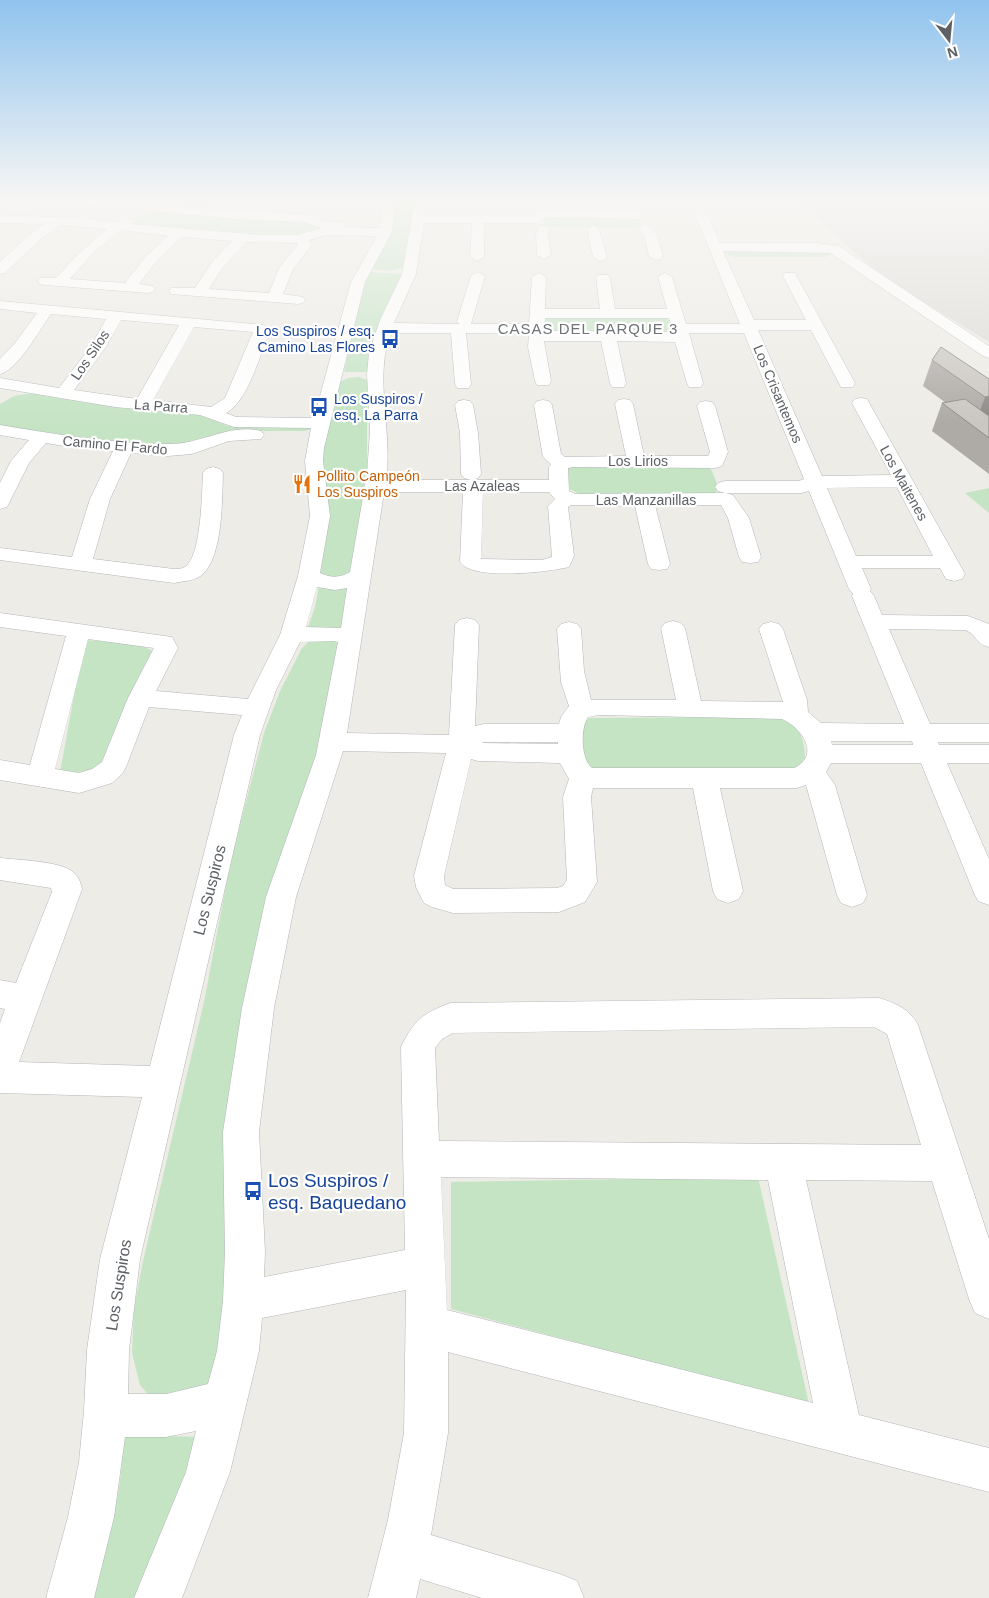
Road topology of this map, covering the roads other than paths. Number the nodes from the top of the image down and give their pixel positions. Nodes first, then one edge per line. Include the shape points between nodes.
1 (67, 275) edge
2 (138, 275) edge
3 (211, 275) edge
4 (283, 275) edge
5 (361, 275) edge
6 (405, 275) edge
7 (727, 275) edge
8 (870, 275) edge
9 (478, 276) dead end
10 (790, 276) dead end
11 (539, 277) dead end
12 (665, 277) dead end
13 (603, 278) dead end
14 (44, 281) dead end
15 (60, 282) junction
16 (128, 287) junction
17 (148, 289) dead end
18 (176, 291) dead end
19 (200, 292) junction
20 (274, 298) junction
21 (298, 300) dead end
22 (0, 306) edge
23 (47, 309) junction
24 (608, 313) junction
25 (116, 315) junction
26 (188, 321) junction
27 (386, 324) junction
28 (461, 325) junction
29 (537, 325) junction
30 (677, 325) junction
31 (748, 325) junction
32 (816, 325) junction
33 (608, 337) junction
34 (989, 353) edge
35 (0, 369) edge
36 (355, 374) junction
37 (0, 382) edge
38 (543, 382) dead end
39 (618, 383) dead end
40 (695, 383) dead end
41 (847, 383) dead end
42 (463, 384) dead end
43 (18, 385) junction
44 (63, 394) junction
45 (0, 398) edge
46 (861, 403) dead end
47 (624, 404) dead end
48 (142, 405) junction
49 (464, 405) dead end
50 (543, 405) dead end
51 (706, 406) dead end
52 (213, 413) junction
53 (0, 430) edge
54 (320, 430) junction
55 (41, 438) junction
56 (124, 448) junction
57 (637, 461) junction
58 (213, 473) dead end
59 (376, 480) junction
60 (561, 480) junction
61 (472, 481) junction
62 (722, 481) junction
63 (903, 481) junction
64 (815, 482) junction
65 (644, 500) junction
66 (0, 503) edge
67 (0, 554) edge
68 (750, 557) dead end
69 (849, 562) junction
70 (82, 564) junction
71 (659, 564) dead end
72 (361, 574) junction
73 (309, 576) junction
74 (0, 620) edge
75 (875, 622) junction
76 (467, 625) dead end
77 (673, 628) dead end
78 (569, 629) dead end
79 (771, 629) dead end
80 (80, 630) junction
81 (292, 635) junction
82 (350, 637) junction
83 (989, 640) edge
84 (140, 698) junction
85 (256, 708) junction
86 (690, 708) junction
87 (584, 709) junction
88 (796, 715) junction
89 (989, 733) edge
90 (331, 742) junction
91 (926, 743) junction
92 (461, 744) junction
93 (572, 744) junction
94 (815, 753) junction
95 (989, 754) edge
96 (0, 770) edge
97 (40, 776) junction
98 (586, 778) junction
99 (705, 779) junction
100 (0, 869) edge
101 (728, 892) dead end
102 (989, 893) edge
103 (852, 894) dead end
104 (13, 996) edge
105 (0, 1066) edge
106 (0, 1077) edge
107 (163, 1082) junction
108 (422, 1159) junction
109 (783, 1162) junction
110 (946, 1163) junction
111 (425, 1266) junction
112 (989, 1299) edge
113 (244, 1300) junction
114 (427, 1326) junction
115 (225, 1400) junction
116 (106, 1411) junction
117 (841, 1432) junction
118 (989, 1470) edge
119 (403, 1550) junction
120 (70, 1598) edge
121 (158, 1598) edge
122 (392, 1598) edge
123 (560, 1598) edge

1 - 15 street
2 - 16 street
3 - 19 street
4 - 20 street
5 - 36 street, Los Suspiros via 350,310
6 - 27 street, Los Suspiros via 407,279
7 - 31 street, Los Crisantemos
8 - 34 street
9 - 28 street
10 - 32 street
11 - 29 street
12 - 30 street
13 - 24 street
14 - 15 street
15 - 16 street
16 - 17 street
18 - 19 street
19 - 20 street
20 - 21 street
22 - 23 street
23 - 25 street
23 - 35 street via 26,340
24 - 29 street
24 - 30 street
25 - 26 street
25 - 44 street, Los Silos
26 - 48 street via 172,356
26 - 52 street via 259,328 261,334 233,399
27 - 28 street
27 - 36 street, Los Suspiros via 377,353
28 - 29 street
28 - 42 street
29 - 33 street
29 - 38 street via 536,347
30 - 31 street
30 - 33 street
30 - 40 street
31 - 32 street
31 - 64 street, Los Crisantemos
32 - 41 street
33 - 39 street
36 - 54 street, Los Suspiros
36 - 59 street, Los Suspiros via 378,431
37 - 43 street, La Parra
43 - 44 street, La Parra
43 - 45 street
44 - 48 street, La Parra
46 - 63 street, Los Maitenes
47 - 57 street
48 - 52 street, La Parra
49 - 61 street
50 - 60 street via 552,457
51 - 62 street via 720,452
52 - 54 street, La Parra via 240,423
53 - 55 street, Camino El Fardo
54 - 56 street, Camino El Fardo via 220,437 185,449
54 - 73 street, Los Suspiros via 314,460 320,516
55 - 56 street, Camino El Fardo
55 - 66 street via 20,461
56 - 70 street via 100,498
57 - 60 street, Los Lirios via 573,461
57 - 62 street, Los Lirios
58 - 70 street via 207,536 195,570 174,576
59 - 61 street, Las Azaleas
59 - 72 street, Los Suspiros
60 - 61 street, Las Azaleas
60 - 61 street via 558,506 561,562 542,566 478,565 472,562
60 - 65 street, Las Manzanillas via 576,500
62 - 64 street via 801,487
62 - 65 street, Las Manzanillas
62 - 68 street
63 - 64 street
63 - 69 street, Los Maitenes via 951,568
64 - 69 street, Los Crisantemos
65 - 71 street
67 - 70 street
69 - 75 street, Los Crisantemos
72 - 73 street via 351,581 336,584 323,583
72 - 82 street, Los Suspiros
73 - 81 street, Los Suspiros
74 - 80 street
75 - 83 street via 968,623 979,627
75 - 91 street, Los Crisantemos
76 - 92 street
77 - 86 street
78 - 87 street via 575,693
79 - 88 street via 795,700
80 - 84 street via 164,642 166,648
80 - 97 street
81 - 82 street
81 - 85 street, Los Suspiros
82 - 90 street, Los Suspiros
84 - 85 street
84 - 97 street via 113,767 102,776 79,783
85 - 107 street, Los Suspiros
86 - 87 street
86 - 88 street via 777,710
87 - 93 street via 572,720
88 - 94 street via 806,722
89 - 91 street
90 - 92 street
90 - 113 street, Los Suspiros via 281,897 258,1008 241,1132
91 - 94 street
91 - 95 street
91 - 102 street, Los Crisantemos
92 - 93 street via 478,752
92 - 98 street via 429,876 432,893 443,900 559,900 574,894 582,882 577,797 581,782
93 - 98 street via 576,769
94 - 99 street via 805,776
94 - 103 street
96 - 97 street
98 - 99 street
99 - 101 street
100 - 104 street via 58,877 67,886 67,892
104 - 105 street
106 - 107 street
107 - 116 street, Los Suspiros via 120,1259 109,1342
108 - 109 street
108 - 110 street via 418,1047 426,1031 450,1018 879,1012 901,1025
108 - 111 street
109 - 110 street
109 - 117 street
110 - 112 street
111 - 113 street
111 - 114 street
113 - 115 street, Los Suspiros via 238,1351
114 - 117 street
114 - 119 street via 426,1433
115 - 116 street via 197,1411 171,1416 124,1416
115 - 121 street, Los Suspiros via 208,1472
116 - 120 street, Los Suspiros via 91,1517
117 - 118 street
119 - 122 street
119 - 123 street

